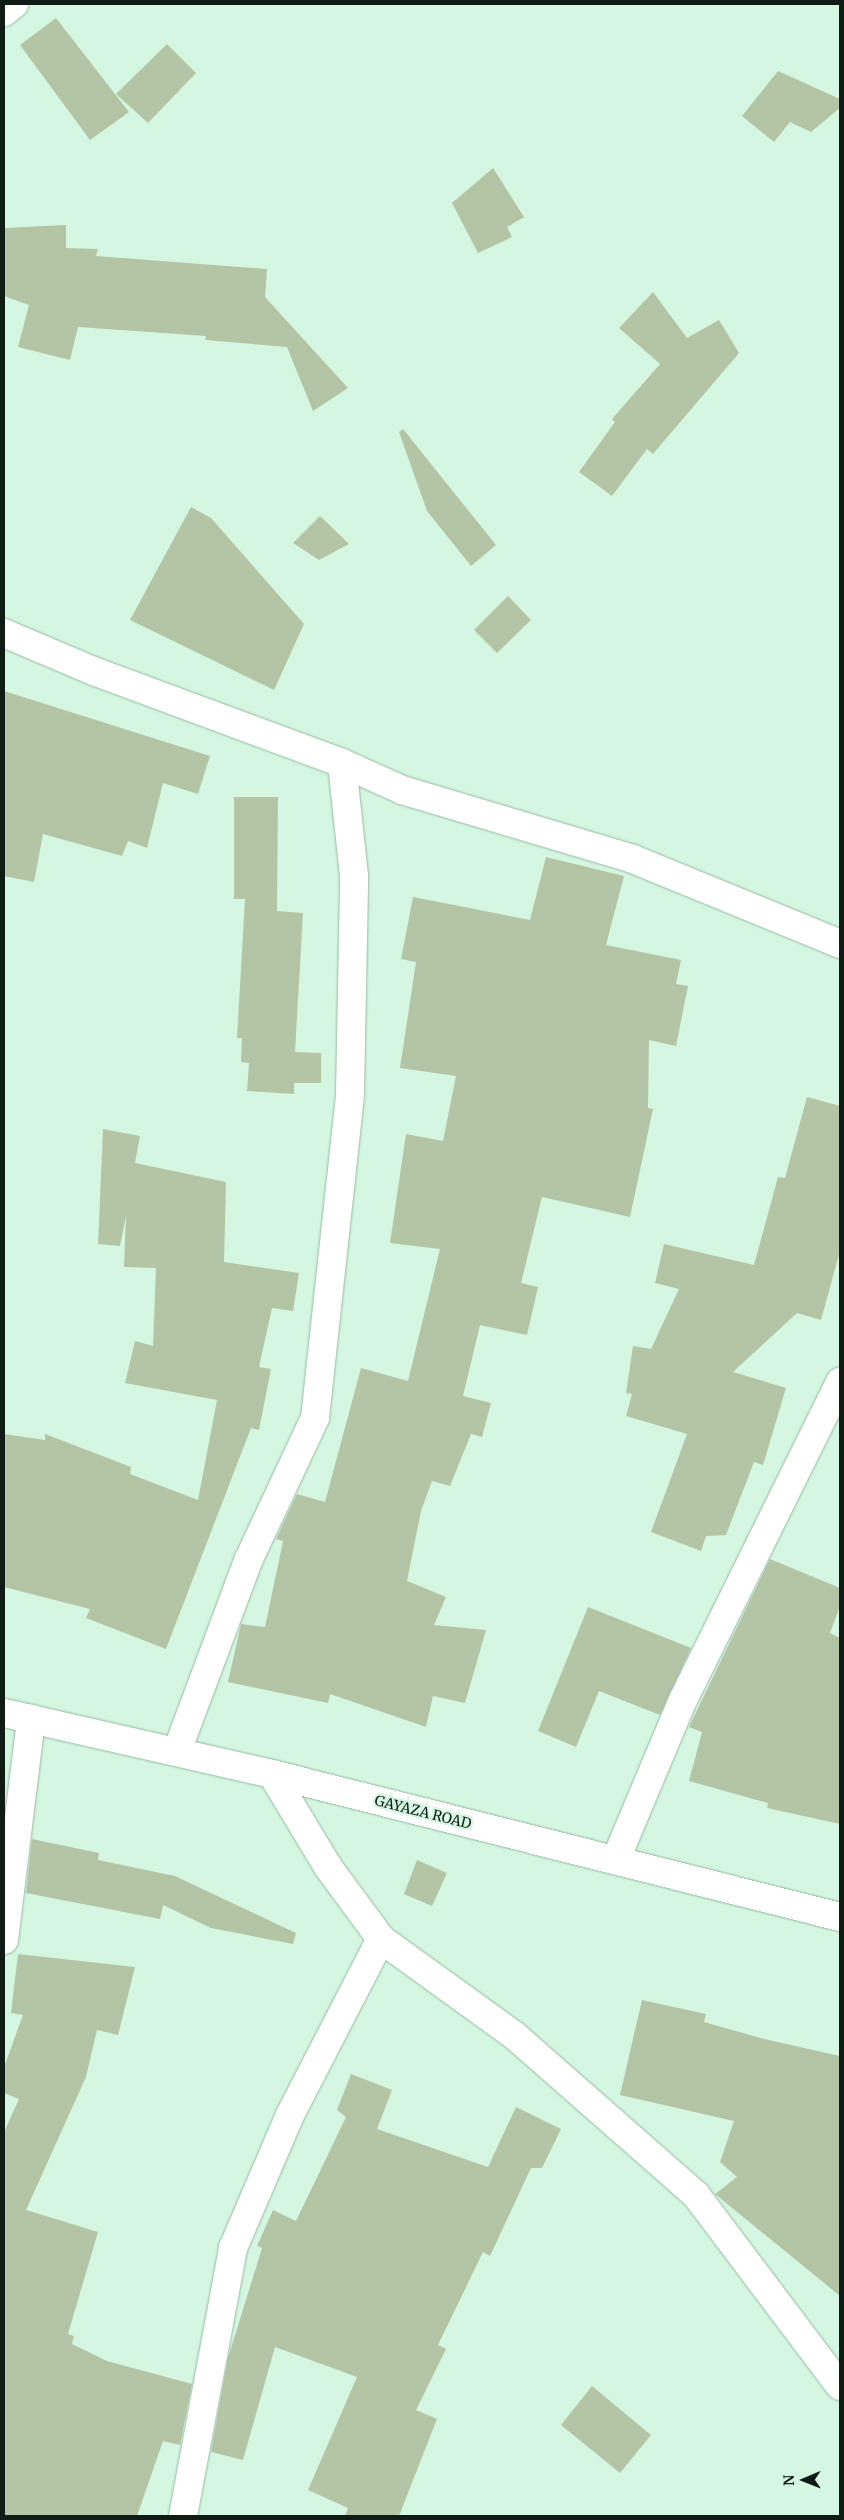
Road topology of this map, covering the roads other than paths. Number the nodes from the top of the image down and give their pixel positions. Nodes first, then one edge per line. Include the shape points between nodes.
1 (14, 4) edge
2 (4, 12) edge
3 (4, 633) edge
4 (342, 763) junction
5 (840, 944) edge
6 (840, 1382) edge
7 (4, 1713) edge
8 (31, 1718) junction
9 (177, 1751) junction
10 (272, 1774) junction
11 (616, 1859) junction
12 (840, 1917) edge
13 (381, 1939) junction
14 (4, 1940) edge
15 (840, 2386) edge
16 (183, 2516) edge

1 - 2 street
3 - 4 street via 96,672
4 - 5 street via 402,790 633,858
4 - 9 street via 354,876 350,1094 315,1418 248,1561
6 - 11 street via 683,1700
7 - 8 street, GAYAZA ROAD
8 - 9 street, GAYAZA ROAD
8 - 14 street
9 - 10 street, GAYAZA ROAD
10 - 11 street, GAYAZA ROAD
10 - 13 street via 328,1867
11 - 12 street, GAYAZA ROAD
13 - 15 street via 514,2036 696,2195
13 - 16 street via 290,2115 233,2248

